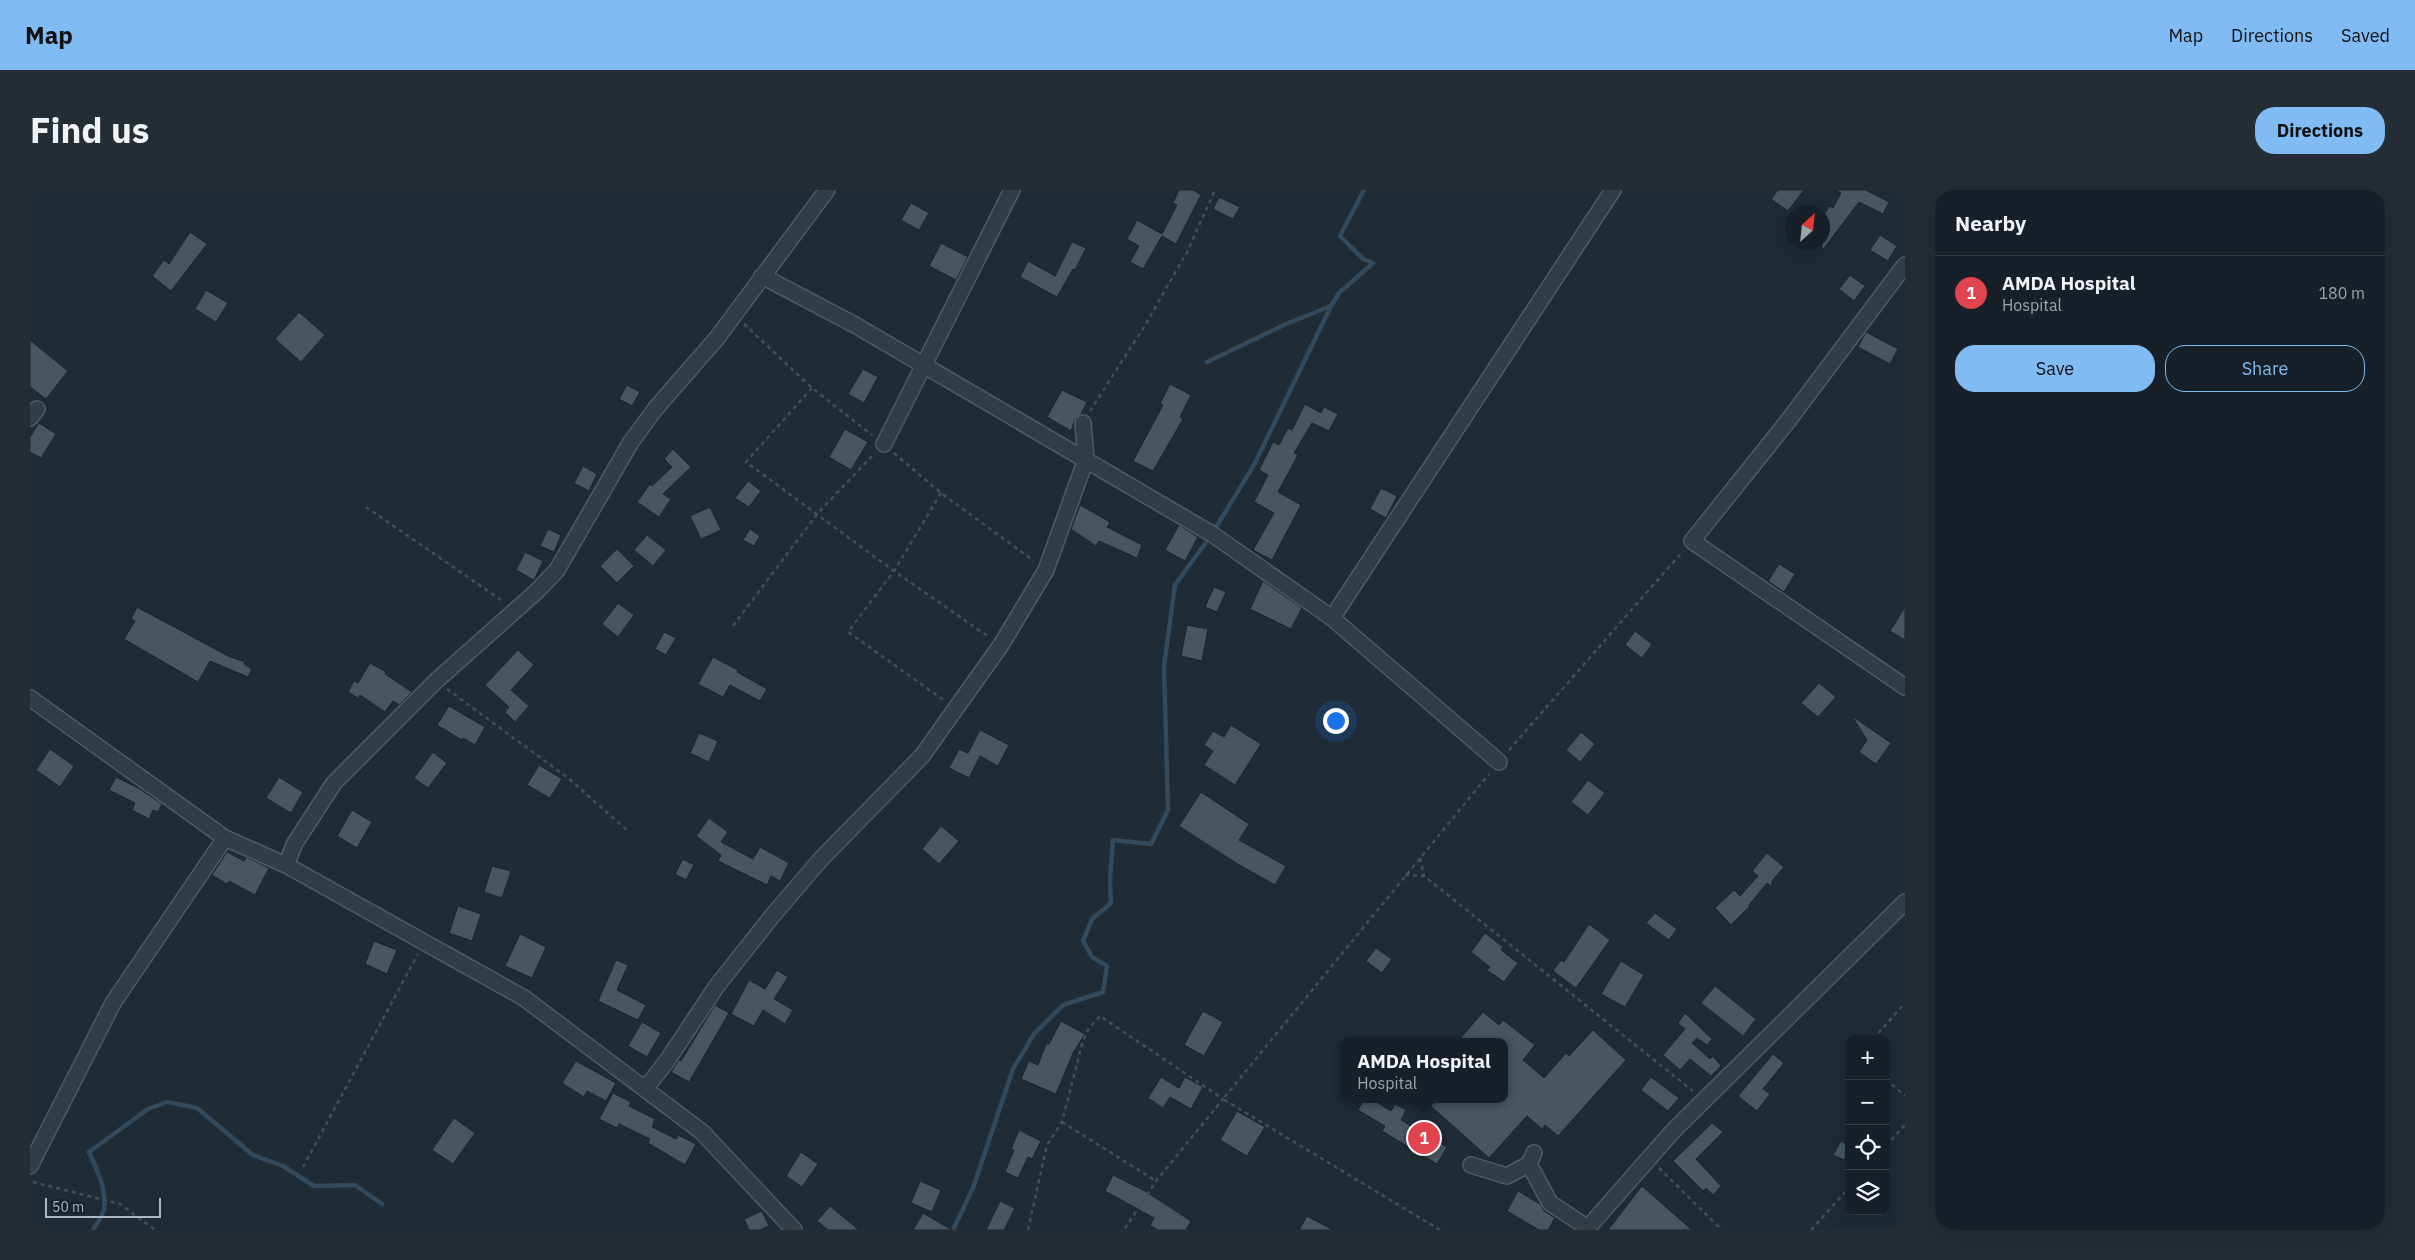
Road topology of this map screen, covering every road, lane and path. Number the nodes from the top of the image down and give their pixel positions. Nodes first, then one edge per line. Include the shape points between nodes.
1 (827, 190) edge
2 (1012, 190) edge
3 (1215, 190) edge
4 (1613, 190) edge
5 (1905, 264) edge
6 (762, 276) junction
7 (924, 366) junction
8 (812, 388) dead end
9 (1083, 423) joint
10 (884, 444) joint
11 (1086, 458) junction
12 (941, 493) dead end
13 (366, 507) dead end
14 (818, 514) junction
15 (1692, 541) junction
16 (894, 571) junction
17 (515, 610) junction
18 (1332, 618) junction
19 (732, 626) dead end
20 (1001, 645) junction
21 (436, 681) junction
22 (1905, 687) edge
23 (30, 698) edge
24 (956, 709) junction
25 (1499, 762) junction
26 (628, 831) dead end
27 (225, 838) junction
28 (1420, 858) junction
29 (286, 865) junction
30 (1404, 875) junction
31 (1424, 876) junction
32 (1905, 902) edge
33 (424, 942) junction
34 (1905, 1003) edge
35 (1877, 1035) edge
36 (1887, 1080) edge
37 (645, 1089) junction
38 (1905, 1096) edge
39 (1223, 1099) junction
40 (1705, 1100) junction
41 (1062, 1122) junction
42 (1905, 1125) edge
43 (1890, 1142) edge
44 (1649, 1158) junction
45 (1471, 1165) dead end
46 (30, 1166) edge
47 (303, 1167) dead end
48 (30, 1181) edge
49 (1156, 1181) junction
50 (1845, 1192) edge
51 (1905, 1220) edge
52 (1587, 1229) edge
53 (155, 1230) edge
54 (794, 1230) edge
55 (1028, 1230) edge
56 (1124, 1230) edge
57 (1440, 1230) edge
58 (1722, 1230) edge
59 (1811, 1230) edge
60 (1896, 1230) edge

1 - 6 street
2 - 7 street
3 - 9 path via 1187,252
4 - 18 street
5 - 15 street via 1788,421
6 - 7 street
6 - 17 street via 717,338 636,436 557,570
7 - 10 street
7 - 11 street
8 - 14 path via 746,462
9 - 11 street
10 - 14 path
11 - 18 street via 1212,534
11 - 20 street via 1046,570
12 - 16 path
13 - 17 path
14 - 16 path
14 - 19 path
15 - 22 street
15 - 25 path
16 - 20 path
16 - 24 path via 848,632
17 - 21 street
18 - 25 street
20 - 24 street
21 - 26 path via 568,778
21 - 29 street via 334,783 295,843
23 - 27 street
24 - 37 street via 922,756 821,859 773,915 716,987
25 - 28 path
27 - 29 street
27 - 46 street via 113,1003
28 - 30 path
28 - 31 path
29 - 33 street
30 - 31 path
30 - 39 path
31 - 40 path
32 - 40 street
33 - 37 street via 524,998
33 - 47 path
34 - 35 path
36 - 38 path
37 - 54 street via 702,1132
39 - 41 path via 1100,1016 1083,1041
39 - 49 path
39 - 57 path
40 - 44 street
41 - 49 path
41 - 55 path via 1048,1146
42 - 43 path
44 - 52 street
44 - 58 path
45 - 52 street via 1507,1176 1531,1158 1550,1203
48 - 53 path via 120,1204
49 - 56 path
50 - 59 path
51 - 60 path

